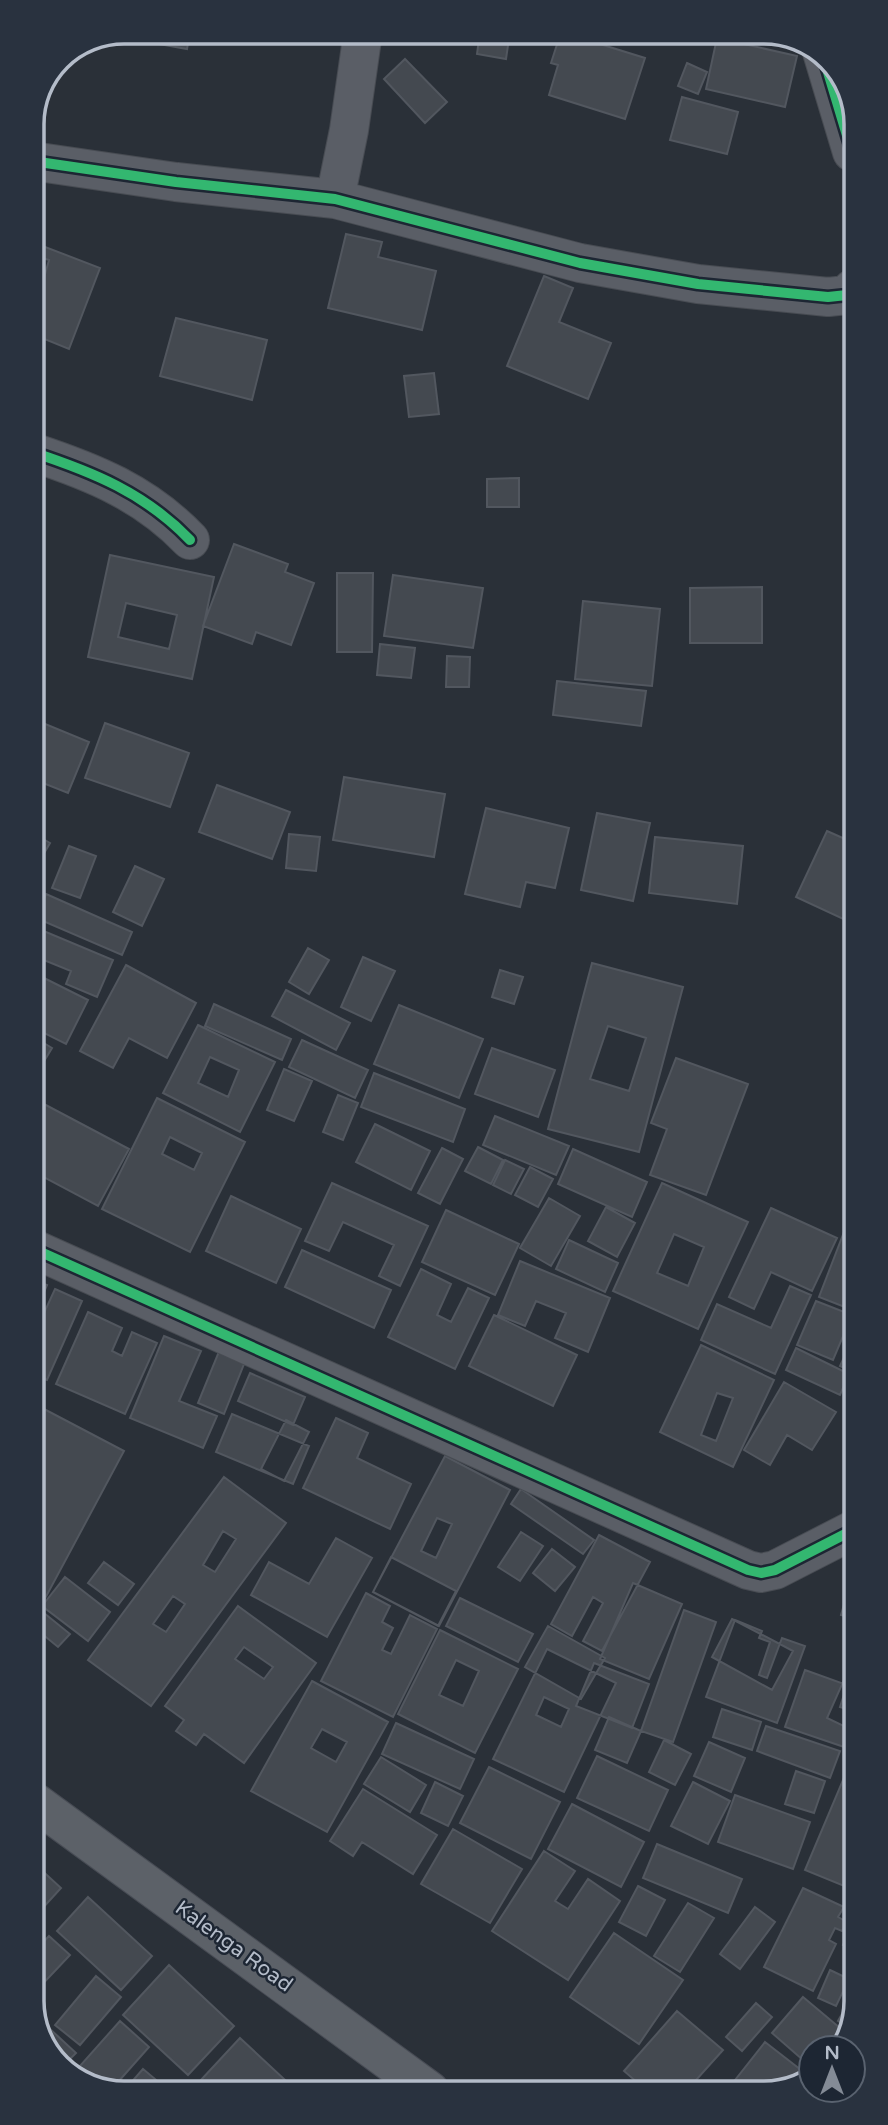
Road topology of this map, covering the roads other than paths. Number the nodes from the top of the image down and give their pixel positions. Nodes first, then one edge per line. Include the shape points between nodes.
1 (361, 44) edge
2 (830, 77) edge
3 (844, 125) edge
4 (44, 163) edge
5 (335, 199) junction
6 (844, 295) edge
7 (44, 456) edge
8 (190, 540) dead end
9 (44, 1253) edge
10 (844, 1535) edge
11 (44, 1809) edge
12 (416, 2081) edge

1 - 5 street
2 - 3 street
4 - 5 street
5 - 6 street via 492,242 633,272 698,284
7 - 8 street via 109,479 167,516
9 - 10 street via 748,1570 775,1570
11 - 12 main road, Kalenga Road

